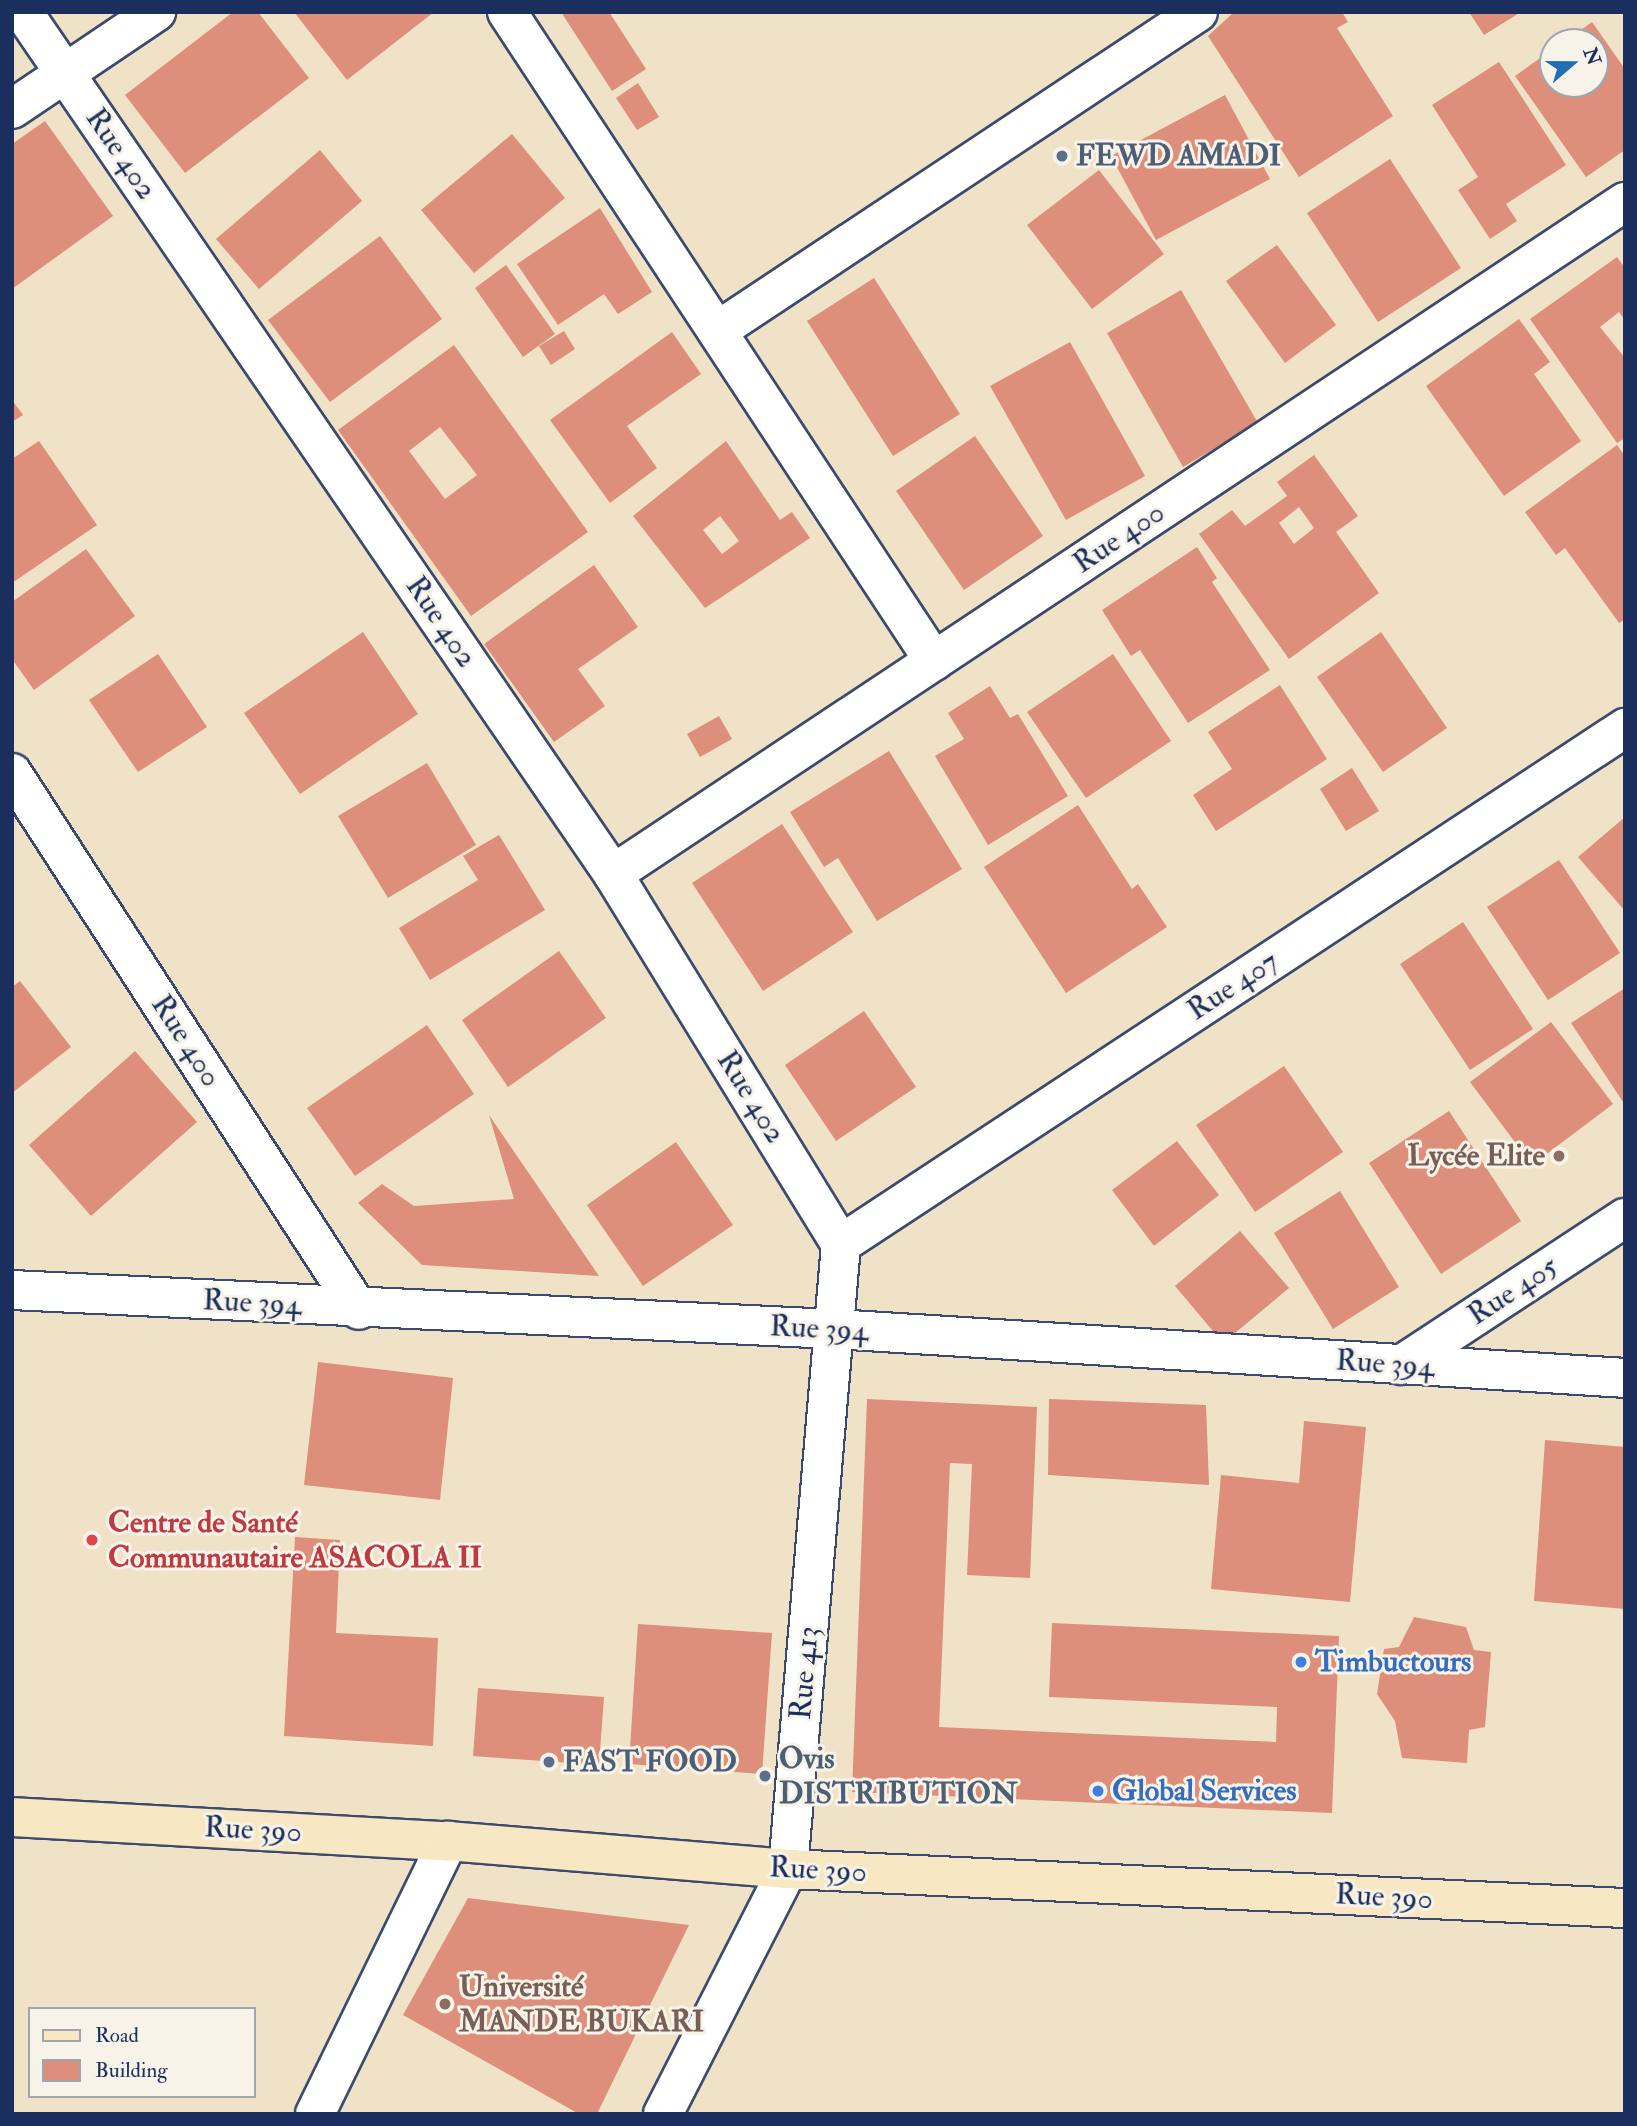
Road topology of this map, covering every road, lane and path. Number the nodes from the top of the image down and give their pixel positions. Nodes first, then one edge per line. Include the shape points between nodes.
1 (23, 12) edge
2 (156, 12) edge
3 (507, 12) edge
4 (1198, 12) edge
5 (65, 73) junction
6 (12, 109) edge
7 (1625, 202) edge
8 (717, 331) junction
9 (934, 661) junction
10 (1625, 728) edge
11 (12, 773) edge
12 (613, 874) junction
13 (1625, 1218) edge
14 (841, 1244) junction
15 (12, 1290) edge
16 (359, 1310) junction
17 (834, 1329) junction
18 (1401, 1365) junction
19 (1625, 1378) edge
20 (12, 1817) edge
21 (448, 1841) junction
22 (789, 1869) junction
23 (1625, 1908) edge
24 (315, 2114) edge
25 (663, 2114) edge

1 - 5 street, Rue 402
2 - 5 street
3 - 8 street
4 - 8 street
5 - 6 street
5 - 12 street, Rue 402
7 - 9 street, Rue 400
8 - 9 street
9 - 12 street, Rue 400
10 - 14 street, Rue 407
11 - 16 street, Rue 400
12 - 14 street, Rue 402
13 - 18 street, Rue 405
14 - 17 street, Rue 413
15 - 16 street, Rue 394
16 - 17 street, Rue 394
17 - 18 street, Rue 394
17 - 22 street, Rue 413
18 - 19 street, Rue 394
20 - 21 street, Rue 390
21 - 22 street, Rue 390
21 - 24 street
22 - 23 street, Rue 390
22 - 25 street, Rue 413

